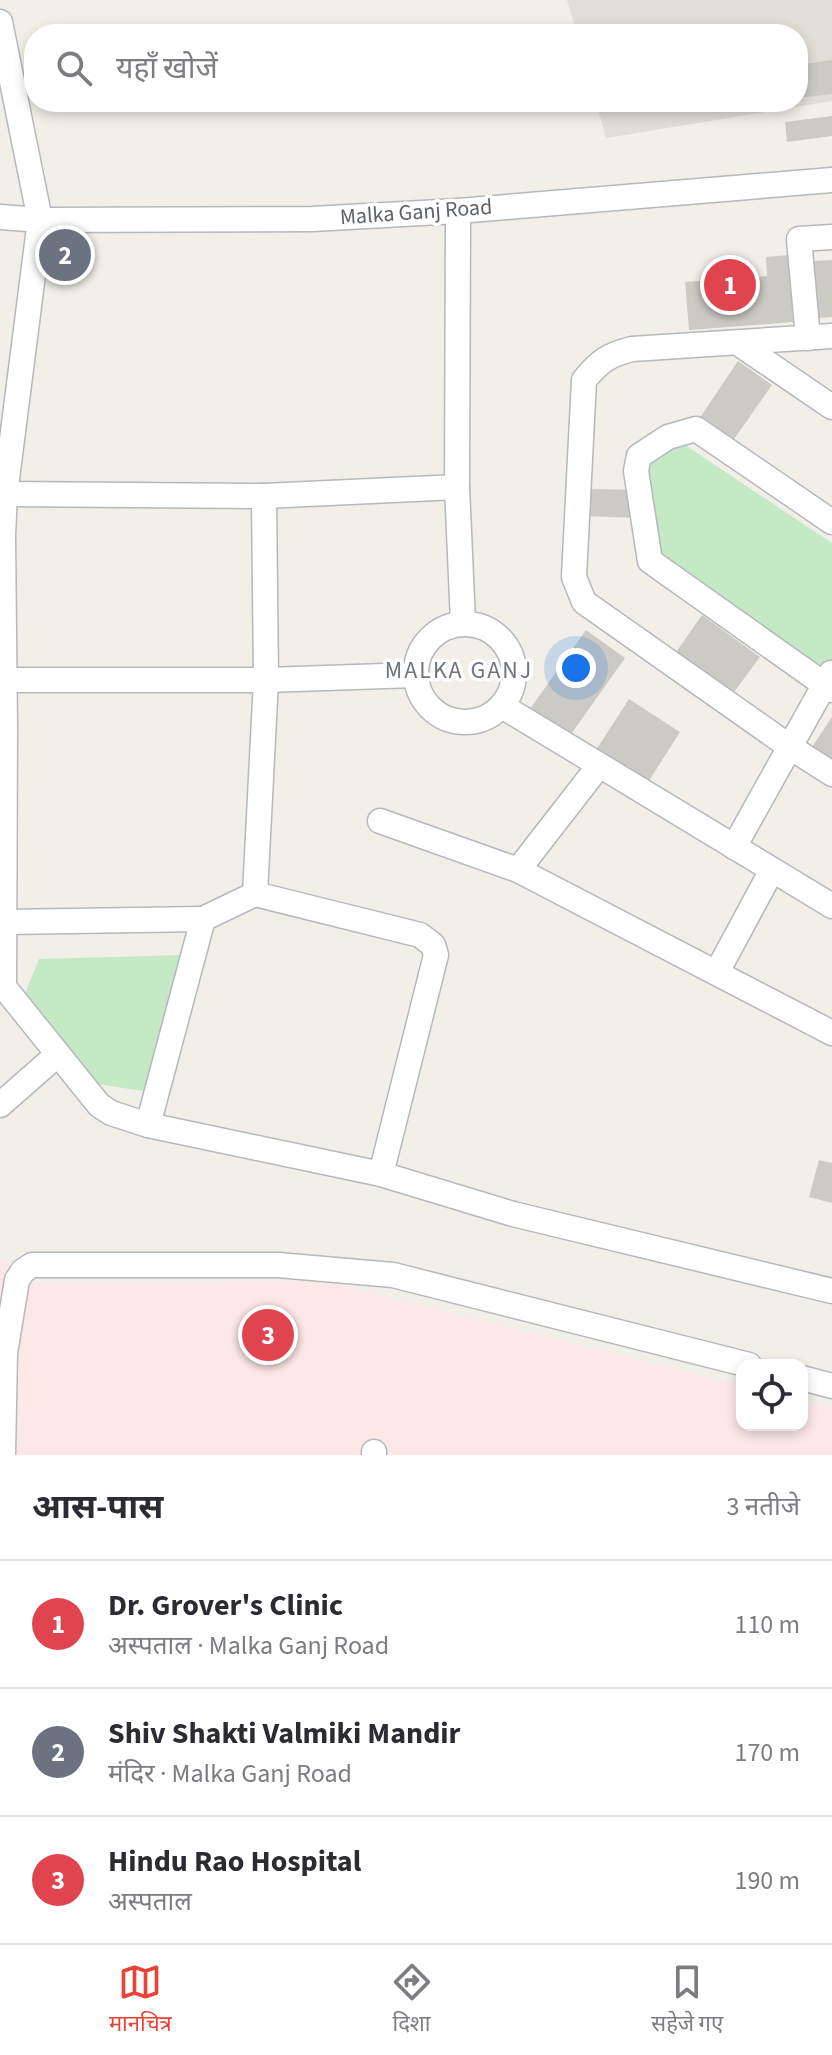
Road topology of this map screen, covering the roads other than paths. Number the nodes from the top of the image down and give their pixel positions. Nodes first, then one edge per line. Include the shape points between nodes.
1 (0, 22) edge
2 (832, 180) edge
3 (458, 211) junction
4 (0, 217) edge
5 (40, 220) junction
6 (832, 237) edge
7 (820, 337) edge
8 (738, 343) junction
9 (832, 407) edge
10 (457, 487) junction
11 (5, 494) junction
12 (264, 496) junction
13 (832, 522) edge
14 (1, 535) edge
15 (463, 622) junction
16 (415, 675) junction
17 (5, 680) junction
18 (266, 680) junction
19 (829, 682) edge
20 (502, 706) junction
21 (3, 728) edge
22 (790, 747) junction
23 (598, 767) junction
24 (832, 774) edge
25 (380, 821) dead end
26 (734, 847) junction
27 (518, 870) junction
28 (772, 870) junction
29 (255, 894) junction
30 (832, 906) edge
31 (203, 919) junction
32 (5, 922) junction
33 (2, 964) edge
34 (717, 972) junction
35 (832, 1033) edge
36 (57, 1055) junction
37 (0, 1105) edge
38 (148, 1125) junction
39 (381, 1174) junction
40 (832, 1291) edge
41 (736, 1362) edge
42 (808, 1380) edge
43 (832, 1386) edge
44 (3, 1455) edge

1 - 5 street
2 - 3 street, Malka Ganj Road
3 - 5 street, Malka Ganj Road via 312,219
3 - 10 street
4 - 5 street, Malka Ganj Road
5 - 11 street
6 - 7 street via 799,239
7 - 8 street
8 - 9 street
8 - 22 street via 632,349 609,355 584,380 574,577 584,602
10 - 12 street
10 - 15 street
11 - 12 street
11 - 14 street
12 - 18 street
13 - 19 street via 696,429 668,437 639,456 636,471 650,561
14 - 17 street
15 - 16 street via 428,639
15 - 20 street via 499,636 510,651 513,680
16 - 18 street
16 - 20 street via 431,709 448,720 486,718
17 - 18 street
17 - 21 street
18 - 29 street
19 - 22 street
20 - 23 street
21 - 32 street
22 - 24 street
22 - 26 street
23 - 26 street
23 - 27 street
25 - 27 street
26 - 28 street
27 - 34 street
28 - 30 street
28 - 34 street
29 - 31 street
29 - 39 street via 420,935 433,945 436,955
31 - 32 street
31 - 38 street
32 - 33 street
33 - 36 street via 4,987
34 - 35 street
36 - 37 street
36 - 38 street via 99,1105
38 - 39 street
39 - 40 street via 513,1214
41 - 44 street via 393,1275 278,1265 32,1265 17,1280 5,1353
42 - 43 street

